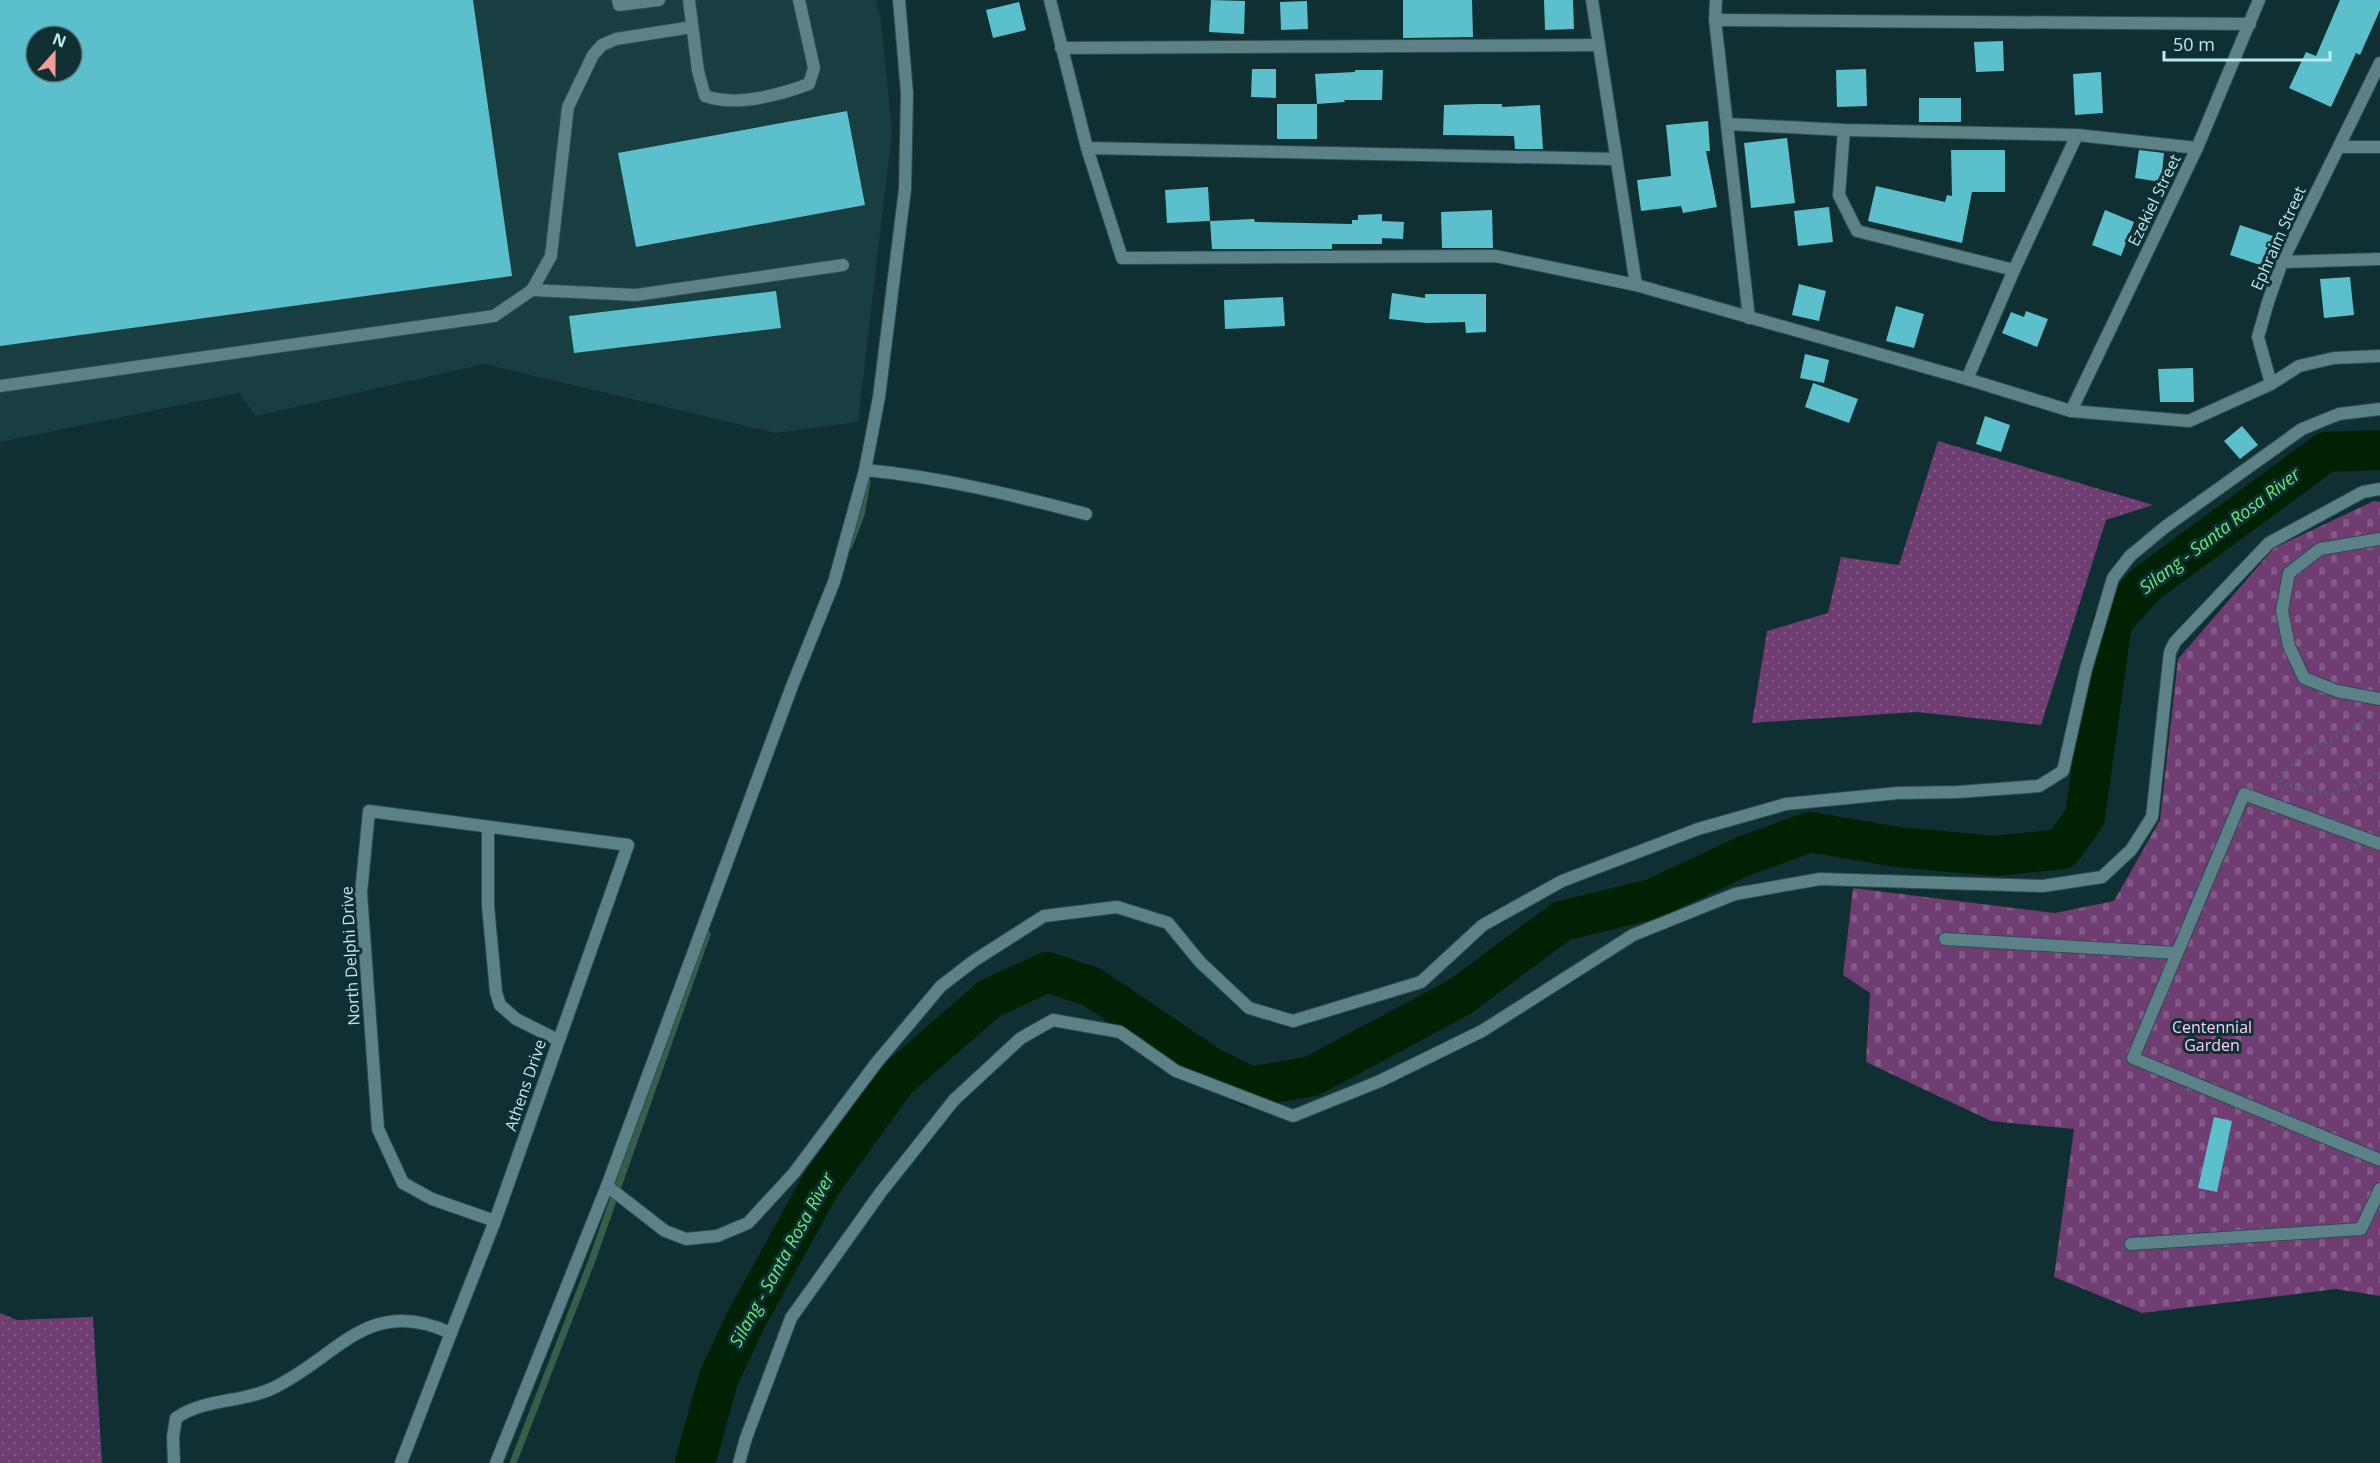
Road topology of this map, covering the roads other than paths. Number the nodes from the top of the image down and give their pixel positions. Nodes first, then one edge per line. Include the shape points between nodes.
1 (618, 0) edge
2 (659, 0) edge
3 (689, 0) edge
4 (799, 0) edge
5 (899, 0) edge
6 (1050, 0) edge
7 (1592, 0) edge
8 (1716, 0) edge
9 (2259, 0) edge
10 (1715, 20) junction
11 (2250, 24) junction
12 (692, 27) junction
13 (1598, 45) junction
14 (1061, 48) junction
15 (2380, 63) edge
16 (1727, 124) junction
17 (1844, 130) junction
18 (2076, 135) junction
19 (2340, 147) junction
20 (2380, 147) edge
21 (1087, 148) junction
22 (2197, 148) junction
23 (1616, 159) junction
24 (2380, 259) edge
25 (2283, 262) junction
26 (843, 265) dead end
27 (2014, 270) junction
28 (1636, 285) junction
29 (532, 290) junction
30 (1749, 318) junction
31 (2380, 357) edge
32 (1967, 379) junction
33 (2271, 384) junction
34 (0, 386) edge
35 (2380, 409) edge
36 (2071, 411) junction
37 (865, 470) junction
38 (2380, 489) edge
39 (1086, 514) dead end
40 (2380, 539) edge
41 (2380, 699) edge
42 (488, 827) junction
43 (2379, 843) edge
44 (628, 845) joint
45 (1945, 939) dead end
46 (2177, 952) junction
47 (558, 1040) junction
48 (2380, 1160) edge
49 (608, 1186) junction
50 (2380, 1189) edge
51 (495, 1221) junction
52 (2131, 1244) dead end
53 (451, 1334) junction
54 (174, 1463) edge
55 (400, 1463) edge
56 (496, 1463) edge
57 (739, 1463) edge

1 - 2 street via 619,5
3 - 12 street
4 - 12 street via 814,68 809,84 796,88 742,101 705,96
5 - 37 street via 907,93 904,189 889,327
6 - 14 street
7 - 13 street
8 - 10 street
9 - 11 street, Ezekiel Street
10 - 11 street
10 - 16 street
11 - 22 street, Ezekiel Street
12 - 29 street via 616,39 602,45 593,55 568,107 551,256
13 - 14 street
13 - 23 street
14 - 21 street
15 - 19 street, Ephraim Street
16 - 17 street
16 - 30 street
17 - 18 street
17 - 27 street via 1839,195 1857,231
18 - 22 street
18 - 27 street
19 - 20 street
19 - 25 street, Ephraim Street
21 - 23 street
21 - 28 street via 1122,258 1495,256
22 - 36 street, Ezekiel Street
23 - 28 street
24 - 25 street
25 - 33 street, Ephraim Street via 2258,337
26 - 29 street via 636,295
27 - 32 street
28 - 30 street
29 - 34 street via 494,316
30 - 32 street
31 - 33 street via 2334,358 2299,366
32 - 36 street
33 - 36 street via 2189,421
35 - 49 street via 2339,414 2302,429 2130,555 2113,578 2086,669 2063,771 2039,786 1898,793 1786,804 1698,829 1562,881 1483,925 1421,982 1293,1021 1249,1008 1200,962 1168,923 1117,907 1044,916 941,986 877,1062 794,1173 748,1223 717,1236 686,1239 664,1231
37 - 39 street via 998,492
37 - 49 street via 834,582
38 - 57 street via 2362,492 2269,543 2175,642 2170,652 2152,817 2131,850 2102,877 2043,886 1820,879 1734,894 1633,935 1472,1036 1380,1081 1293,1116 1176,1071 1120,1032 1053,1020 1021,1038 954,1100 881,1192 791,1318
40 - 41 street via 2320,549 2289,573 2282,611 2289,646 2304,678 2337,691
42 - 44 street, North Delphi Drive
42 - 47 street via 488,906 500,1005 516,1019
42 - 51 street, North Delphi Drive via 369,811 361,893 378,1129 403,1183 432,1199
43 - 46 street via 2244,794
44 - 47 street, Athens Drive
45 - 46 street
46 - 48 street via 2133,1059
47 - 51 street, Athens Drive
49 - 56 street
50 - 52 street via 2361,1229
51 - 53 street, Athens Drive
53 - 54 street via 429,1323 386,1321 348,1339 271,1389 189,1410 176,1418 172,1437
53 - 55 street, Athens Drive

